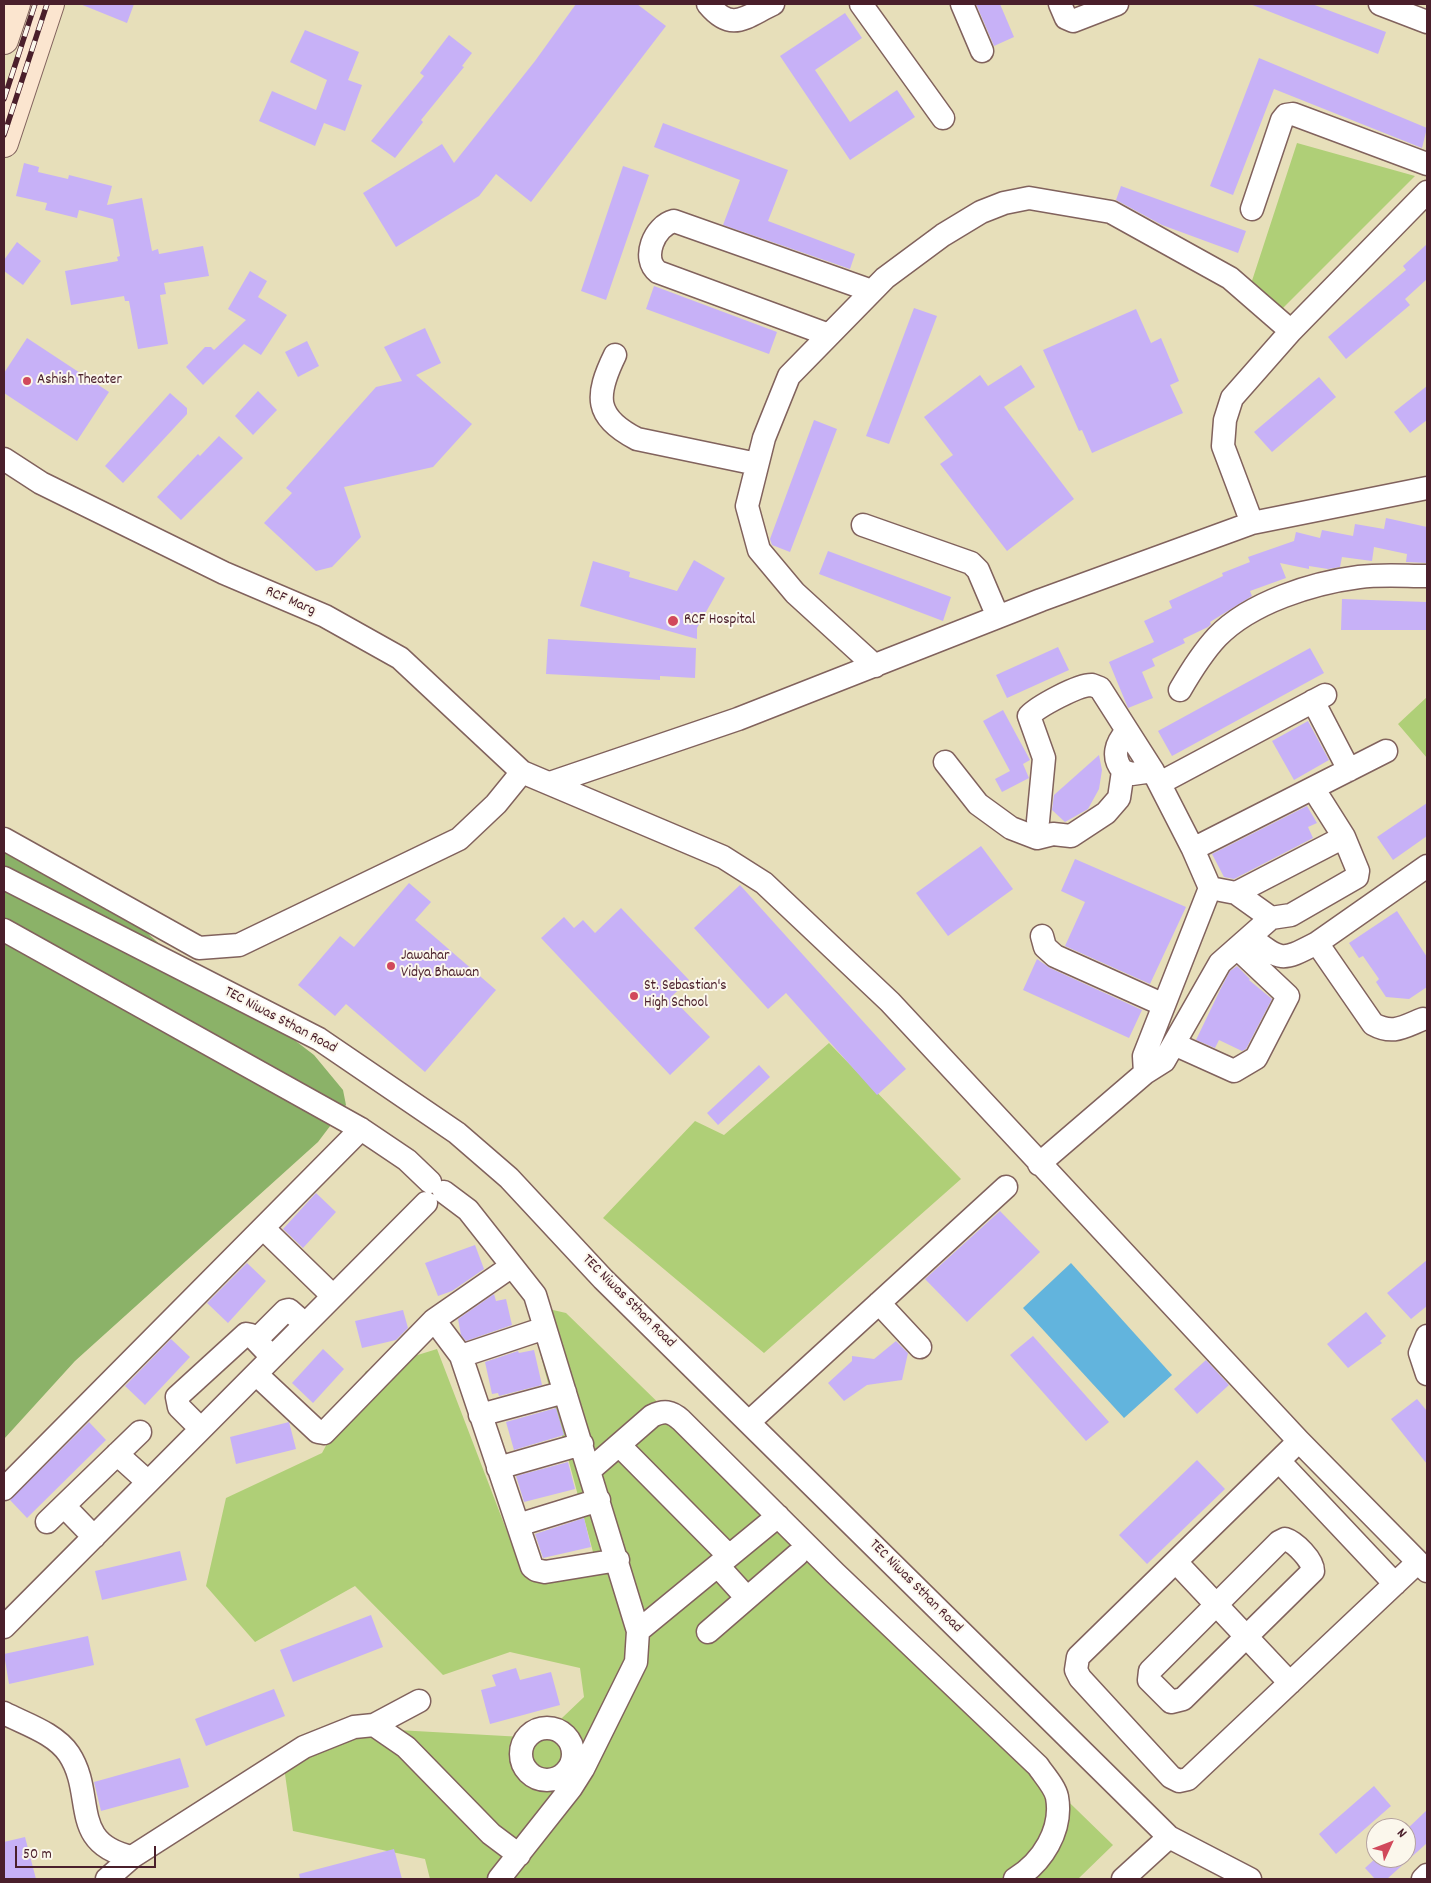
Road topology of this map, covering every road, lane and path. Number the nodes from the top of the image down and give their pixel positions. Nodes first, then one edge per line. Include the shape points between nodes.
1 (16, 4) edge
2 (50, 4) edge
3 (708, 4) edge
4 (773, 4) edge
5 (861, 4) edge
6 (962, 4) edge
7 (1060, 4) edge
8 (1117, 4) edge
9 (1380, 4) edge
10 (1418, 14) edge
11 (4, 40) edge
12 (4, 45) edge
13 (982, 51) dead end
14 (34, 54) junction
15 (943, 118) dead end
16 (4, 143) edge
17 (1427, 164) edge
18 (1427, 192) edge
19 (1252, 209) dead end
20 (872, 291) junction
21 (1290, 331) junction
22 (829, 335) junction
23 (614, 356) dead end
24 (4, 460) edge
25 (757, 464) junction
26 (1427, 488) edge
27 (1252, 523) junction
28 (863, 525) dead end
29 (1427, 576) edge
30 (998, 617) junction
31 (876, 666) junction
32 (1180, 690) dead end
33 (1127, 731) junction
34 (1386, 751) dead end
35 (945, 762) dead end
36 (1349, 770) junction
37 (1123, 771) junction
38 (522, 772) junction
39 (1157, 777) junction
40 (550, 783) junction
41 (1313, 788) junction
42 (1037, 829) junction
43 (1344, 837) junction
44 (4, 839) edge
45 (1193, 849) junction
46 (1427, 866) edge
47 (4, 878) edge
48 (1210, 888) junction
49 (1236, 893) junction
50 (1271, 918) junction
51 (4, 930) edge
52 (1042, 936) dead end
53 (1243, 943) junction
54 (1317, 943) junction
55 (1164, 1005) junction
56 (1423, 1019) dead end
57 (1174, 1044) junction
58 (1145, 1073) junction
59 (361, 1129) junction
60 (1039, 1164) junction
61 (1006, 1187) dead end
62 (433, 1193) junction
63 (263, 1228) junction
64 (512, 1266) junction
65 (333, 1296) junction
66 (879, 1303) junction
67 (434, 1320) junction
68 (305, 1324) junction
69 (545, 1328) junction
70 (1427, 1336) edge
71 (256, 1340) junction
72 (920, 1347) dead end
73 (460, 1356) junction
74 (272, 1357) junction
75 (256, 1374) junction
76 (1427, 1374) edge
77 (565, 1392) junction
78 (480, 1415) junction
79 (749, 1422) junction
80 (201, 1429) junction
81 (140, 1432) dead end
82 (1299, 1441) junction
83 (582, 1444) junction
84 (619, 1445) junction
85 (117, 1454) junction
86 (1279, 1461) junction
87 (498, 1468) junction
88 (590, 1470) junction
89 (148, 1482) junction
90 (4, 1489) edge
91 (599, 1500) junction
92 (64, 1506) junction
93 (778, 1516) junction
94 (47, 1522) dead end
95 (518, 1524) junction
96 (94, 1536) junction
97 (797, 1555) dead end
98 (618, 1560) junction
99 (723, 1561) junction
100 (1176, 1562) junction
101 (1422, 1566) edge
102 (1395, 1584) junction
103 (747, 1598) junction
104 (1217, 1606) junction
105 (8, 1616) edge
106 (638, 1631) junction
107 (708, 1632) dead end
108 (1246, 1637) junction
109 (1290, 1683) junction
110 (419, 1701) dead end
111 (4, 1713) edge
112 (374, 1725) junction
113 (1168, 1837) junction
114 (520, 1854) junction
115 (132, 1857) junction
116 (1427, 1875) edge
117 (107, 1879) edge
118 (499, 1879) edge
119 (1014, 1879) edge
120 (1123, 1879) edge
121 (1250, 1879) edge
122 (1423, 1879) edge

1 - 11 main road
2 - 14 main road
3 - 4 street via 717,15 735,21
5 - 15 street
6 - 13 street
7 - 8 street via 1066,18 1073,21
9 - 10 street
12 - 14 main road
14 - 16 main road
17 - 19 street via 1293,114 1286,115
18 - 21 street
20 - 21 street via 943,234 981,212 1029,198 1111,212 1230,278
20 - 22 street
20 - 22 street via 674,221 660,228 648,256 658,272
21 - 27 street via 1232,398 1224,420 1223,446
22 - 25 street via 789,376
23 - 25 street via 604,378 600,398 606,414 620,430 637,439
24 - 38 street, RCF Marg via 41,483 224,573 325,616 400,658
25 - 31 street via 747,506 759,550 795,594
26 - 27 street
27 - 30 street
28 - 30 street via 971,563 978,570
29 - 32 street via 1360,577 1314,586 1274,600 1218,636
30 - 31 street
31 - 40 street via 738,719
33 - 37 street via 1116,745 1116,759
33 - 39 street
33 - 42 street via 1100,688 1092,685 1035,709 1029,716 1030,725 1044,758
34 - 36 street
35 - 42 street via 978,804 1012,828
36 - 39 street via 1319,698
36 - 41 street
37 - 39 street
37 - 42 street via 1119,798 1106,813 1071,836
38 - 40 street, RCF Marg
38 - 44 street via 496,804 459,839 239,945 199,948
39 - 45 street
40 - 60 street, RCF Marg via 723,857 764,883 890,1002
41 - 43 street
41 - 45 street
43 - 49 street
43 - 50 street via 1358,871 1357,877 1291,915
45 - 48 street
46 - 54 street
47 - 79 street, TEC Niwas Sthan Road via 319,1039 458,1133 509,1178 603,1278
48 - 49 street
48 - 55 street
49 - 50 street
50 - 53 street
51 - 59 street
52 - 55 street via 1045,947 1054,956
53 - 54 street via 1275,956 1292,956
53 - 57 street via 1220,963 1209,979
53 - 57 street via 1288,996 1256,1058 1234,1071
54 - 56 street via 1373,1024 1384,1031
55 - 58 street via 1144,1056
57 - 58 street via 1164,1061
58 - 60 street
59 - 62 street via 407,1160
59 - 63 street
60 - 82 street, RCF Marg
61 - 66 street
62 - 64 street via 468,1210
62 - 65 street
63 - 65 street
63 - 90 street
64 - 67 street
64 - 69 street via 534,1295
65 - 68 street
66 - 72 street
66 - 79 street
67 - 73 street
67 - 75 street via 324,1433 318,1432
68 - 71 street via 289,1310 285,1311
68 - 74 street
69 - 73 street
69 - 77 street
70 - 76 street via 1420,1352
71 - 74 street
71 - 80 street via 250,1335 242,1336 178,1398 179,1407
73 - 78 street
74 - 75 street
75 - 80 street
77 - 78 street
77 - 83 street
78 - 87 street
79 - 113 street, TEC Niwas Sthan Road
80 - 89 street
81 - 85 street
82 - 86 street
82 - 101 street, RCF Marg
83 - 87 street
83 - 88 street
84 - 88 street
84 - 93 street via 652,1416 668,1412 681,1420
84 - 99 street
85 - 89 street
85 - 92 street
86 - 100 street
86 - 102 street
87 - 95 street
88 - 91 street
89 - 96 street
91 - 95 street
91 - 98 street
92 - 94 street
92 - 96 street
93 - 99 street
93 - 119 street via 1038,1766 1057,1795 1057,1821 1052,1842 1022,1875
95 - 98 street via 532,1567 536,1570 545,1572
96 - 105 street
97 - 103 street
98 - 106 street
99 - 103 street
99 - 106 street
100 - 104 street
100 - 109 street via 1078,1657 1076,1670 1171,1777 1179,1781 1188,1779
101 - 102 street
102 - 109 street
103 - 107 street
104 - 108 street
104 - 108 street via 1285,1539 1310,1562 1312,1571
104 - 108 street via 1150,1671 1149,1680 1171,1702 1177,1702
106 - 114 street via 636,1662 577,1766
108 - 109 street
110 - 112 street
111 - 115 street via 64,1748 75,1767 93,1834 104,1848
112 - 114 street via 406,1747 491,1834
112 - 115 street via 354,1728 304,1747
113 - 120 street
113 - 121 street, TEC Niwas Sthan Road
114 - 118 street
115 - 117 street
116 - 122 street

